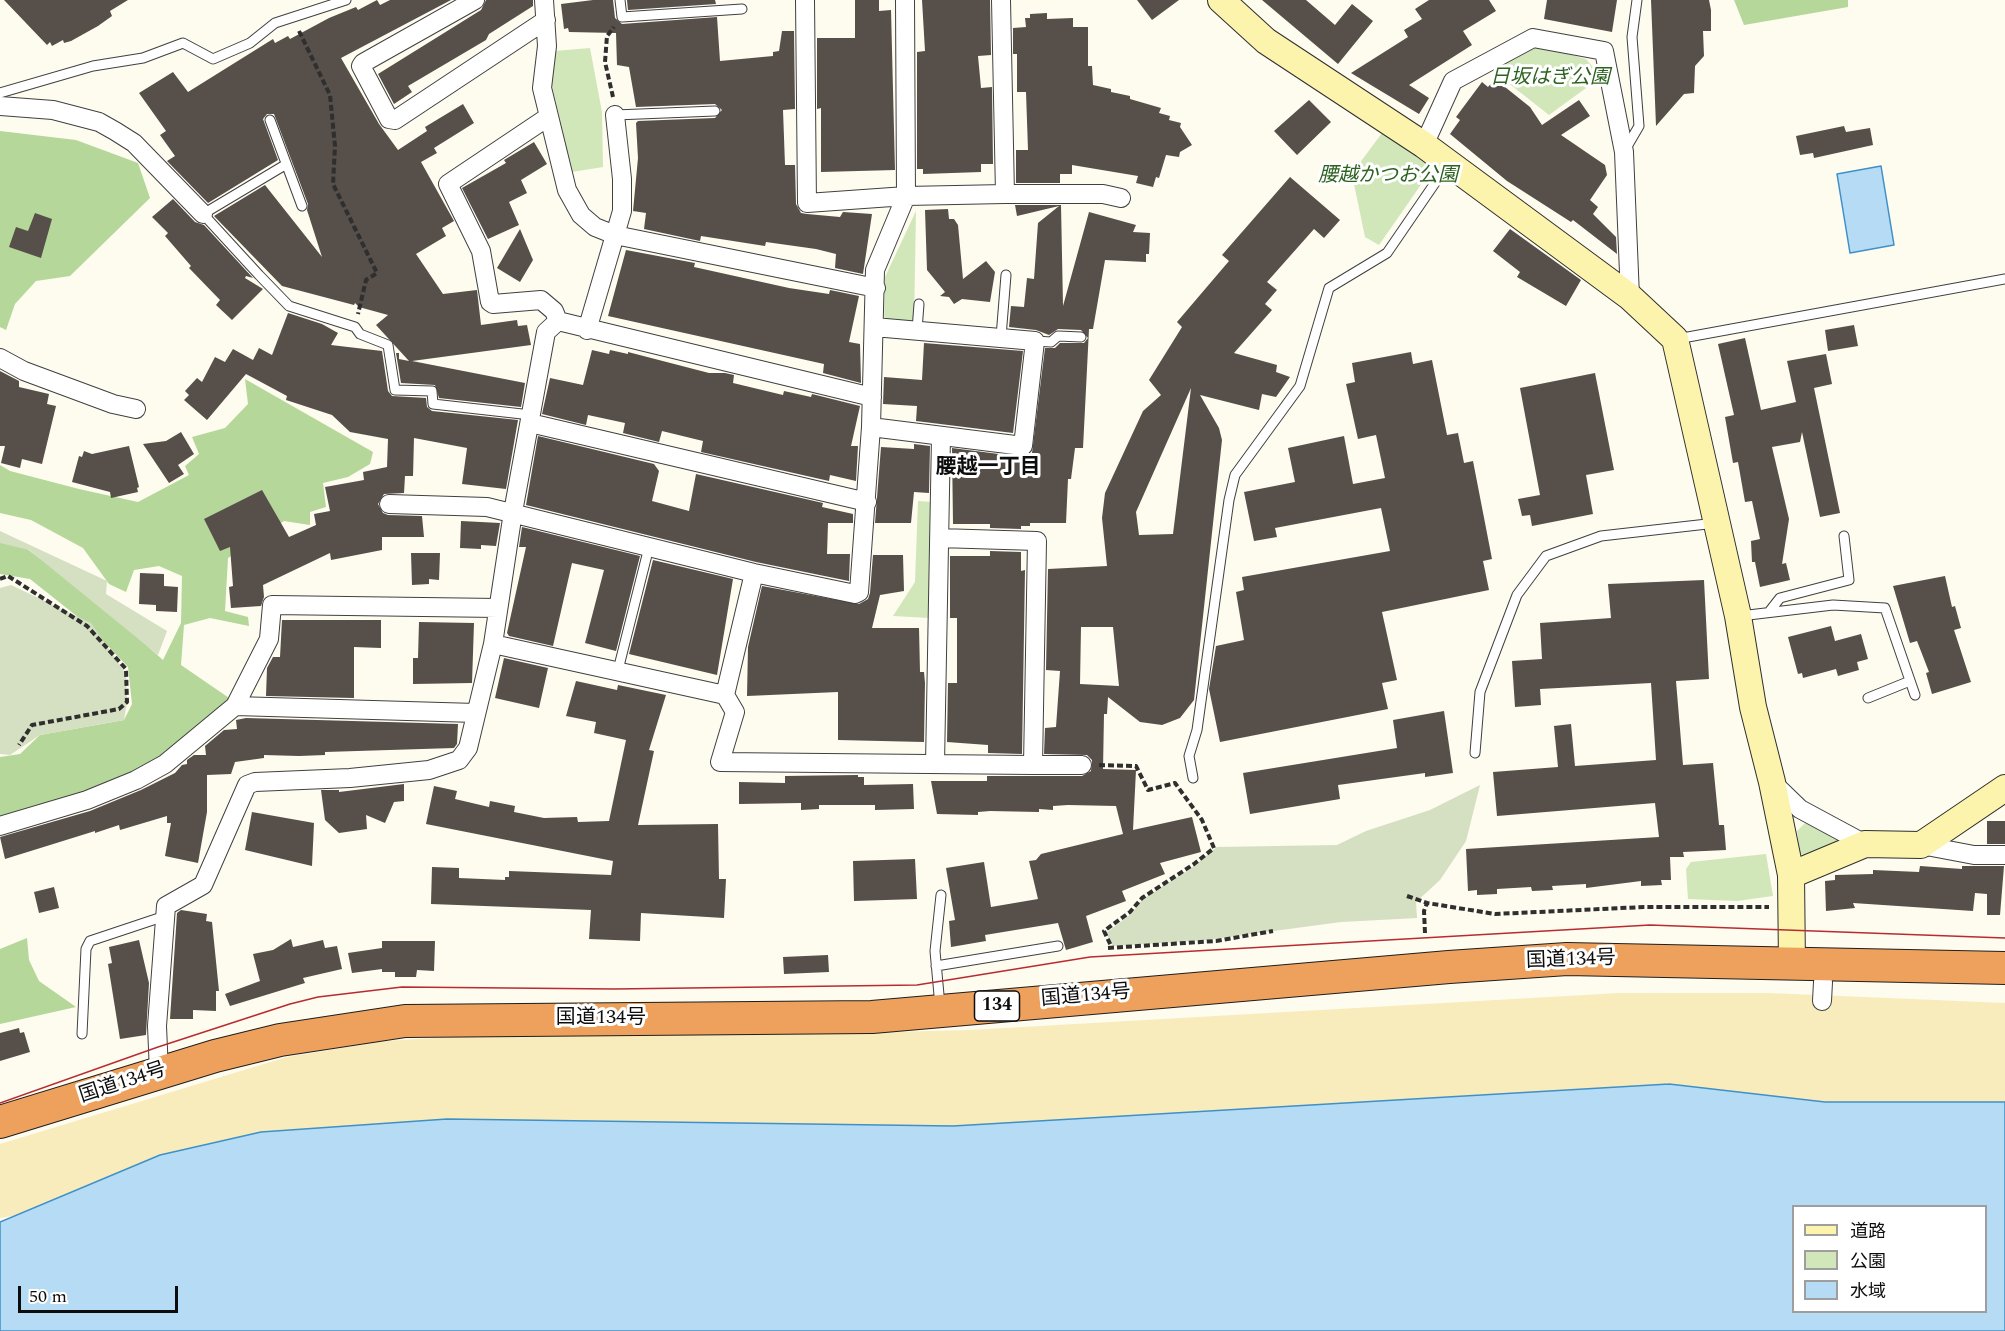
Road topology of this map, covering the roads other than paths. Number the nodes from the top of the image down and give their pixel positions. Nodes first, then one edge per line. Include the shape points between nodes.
1 (346, 0) edge
2 (475, 0) edge
3 (544, 0) edge
4 (620, 0) edge
5 (805, 0) edge
6 (904, 0) edge
7 (1001, 0) edge
8 (1221, 0) edge
9 (1637, 0) edge
10 (742, 9) dead end
11 (546, 20) junction
12 (0, 93) edge
13 (0, 106) edge
14 (715, 111) dead end
15 (615, 115) joint
16 (548, 117) junction
17 (270, 120) dead end
18 (1424, 145) junction
19 (1624, 152) junction
20 (1448, 164) junction
21 (285, 165) junction
22 (1005, 194) junction
23 (906, 196) junction
24 (1121, 198) dead end
25 (302, 206) dead end
26 (202, 214) junction
27 (615, 235) junction
28 (1006, 275) dead end
29 (2005, 279) edge
30 (876, 288) junction
31 (1630, 297) junction
32 (920, 304) dead end
33 (558, 321) junction
34 (874, 327) junction
35 (587, 330) junction
36 (917, 330) junction
37 (1001, 337) junction
38 (1081, 337) dead end
39 (1675, 339) junction
40 (1035, 341) junction
41 (0, 358) edge
42 (872, 397) junction
43 (136, 409) dead end
44 (530, 419) junction
45 (871, 426) junction
46 (941, 436) junction
47 (867, 502) junction
48 (390, 504) dead end
49 (513, 512) junction
50 (1716, 523) junction
51 (1844, 536) dead end
52 (939, 538) junction
53 (649, 548) junction
54 (754, 573) junction
55 (498, 608) junction
56 (1769, 612) junction
57 (1738, 616) junction
58 (493, 644) junction
59 (618, 670) junction
60 (1910, 681) junction
61 (725, 695) junction
62 (1915, 695) dead end
63 (1868, 698) dead end
64 (236, 706) junction
65 (476, 713) junction
66 (1474, 753) dead end
67 (935, 764) junction
68 (1033, 765) junction
69 (1082, 765) road end
70 (1194, 778) dead end
71 (1772, 782) junction
72 (2005, 788) edge
73 (0, 826) edge
74 (1865, 844) junction
75 (1921, 845) junction
76 (2005, 855) edge
77 (1791, 875) junction
78 (941, 895) dead end
79 (165, 916) junction
80 (1058, 946) dead end
81 (1792, 965) junction
82 (936, 966) junction
83 (2005, 968) edge
84 (1823, 982) dead end
85 (1822, 1001) dead end
86 (941, 1011) junction
87 (81, 1034) dead end
88 (159, 1072) junction
89 (0, 1122) edge

1 - 12 lane via 275,23 250,43 213,59 183,43 143,58 93,66
2 - 11 street via 363,63 361,66 389,119 395,120
3 - 11 street
4 - 10 lane via 622,17
5 - 23 street via 807,203
6 - 23 street
7 - 22 street
8 - 18 street via 1266,41
9 - 19 lane via 1632,37 1639,126
11 - 16 street via 542,88
13 - 26 street via 53,110 115,130 134,143
14 - 15 lane
15 - 27 street via 622,179 622,211
16 - 27 street via 567,190 581,215 595,227
16 - 33 street via 448,184 481,251 490,302 541,300 554,311
17 - 21 lane
18 - 19 street via 1454,81 1533,38 1604,51
18 - 20 street
19 - 31 street
20 - 31 street
20 - 70 lane via 1387,253 1329,288 1300,386 1235,475 1197,730 1189,756
21 - 25 lane
21 - 26 lane
22 - 23 street
22 - 24 street via 1103,194
23 - 30 street via 875,270
26 - 44 lane via 289,306 355,327 360,334 388,345 395,390 432,392 433,404
27 - 30 street
27 - 35 street
28 - 37 lane
29 - 39 lane
30 - 34 street
31 - 39 street
32 - 36 lane
33 - 35 street
33 - 44 street via 546,332
34 - 36 street
34 - 42 street
35 - 42 street
36 - 37 street
37 - 40 street
38 - 40 lane
39 - 50 street
40 - 46 street via 1023,446
41 - 43 street via 24,371
42 - 45 street
44 - 47 street
44 - 49 street
45 - 46 street
45 - 47 street
46 - 52 street
47 - 54 street via 860,592
48 - 49 street via 487,507
49 - 53 street
49 - 55 street
50 - 57 street
50 - 66 lane via 1601,536 1546,556 1517,595 1480,692
51 - 56 lane via 1849,580 1780,598
52 - 67 street
52 - 68 street via 1037,541
53 - 54 street
53 - 59 lane
54 - 61 street
55 - 58 street
55 - 64 street via 272,604 269,639
56 - 57 lane
56 - 60 lane via 1833,605 1885,608
57 - 71 street via 1753,707
58 - 59 street
58 - 65 street
59 - 61 street
60 - 62 lane
60 - 63 lane
61 - 67 street via 735,712 720,762
64 - 65 street
64 - 73 street via 165,764 136,780 87,800
65 - 79 street via 468,748 459,760 429,770 247,785 203,885 166,906
67 - 68 street
68 - 69 street
71 - 74 street via 1800,809
71 - 77 street
72 - 75 street
74 - 75 street
74 - 77 street
75 - 76 street via 1974,855
77 - 81 street
78 - 82 lane
79 - 87 lane via 90,941 86,949
79 - 88 street via 157,1026
80 - 82 lane
81 - 83 highway, 国道134号 / 134
81 - 86 highway, 国道134号 / 134 via 1567,959
82 - 86 lane
84 - 85 street
86 - 88 highway, 国道134号 / 134 via 872,1017 405,1021 280,1040
88 - 89 highway, 国道134号 / 134

